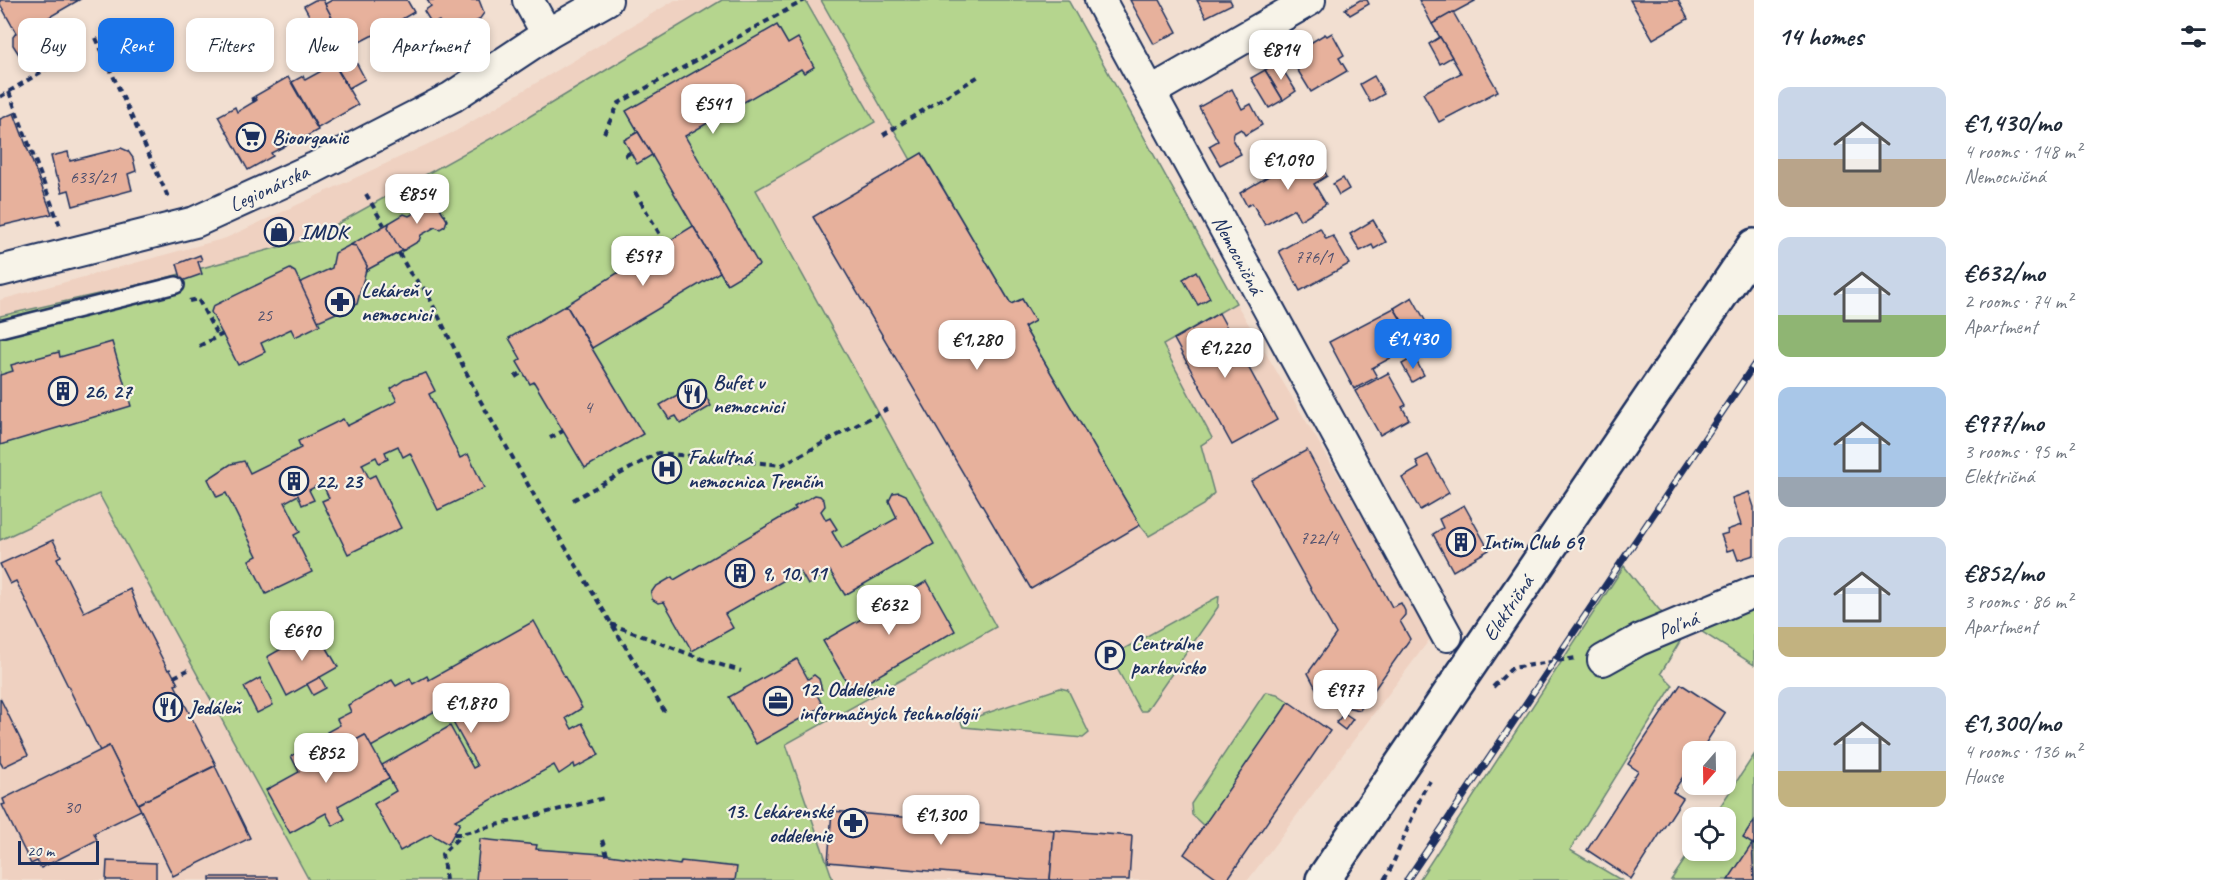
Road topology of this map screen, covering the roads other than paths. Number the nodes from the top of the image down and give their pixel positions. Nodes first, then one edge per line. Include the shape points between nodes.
1 (528, 0) edge
2 (607, 0) edge
3 (1100, 0) edge
4 (1310, 0) edge
5 (547, 34) junction
6 (1150, 92) junction
7 (1754, 246) edge
8 (0, 271) edge
9 (176, 285) dead end
10 (0, 329) edge
11 (1754, 592) edge
12 (1447, 636) dead end
13 (1603, 660) dead end
14 (1323, 880) edge

1 - 5 street
2 - 5 street, Legionárska
3 - 6 street, Nemocničná
4 - 6 street
5 - 8 street, Legionárska via 452,97 314,168 195,222
6 - 12 street, Nemocničná
7 - 14 main road, Električná
9 - 10 lane
11 - 13 street, Poľná via 1639,640

